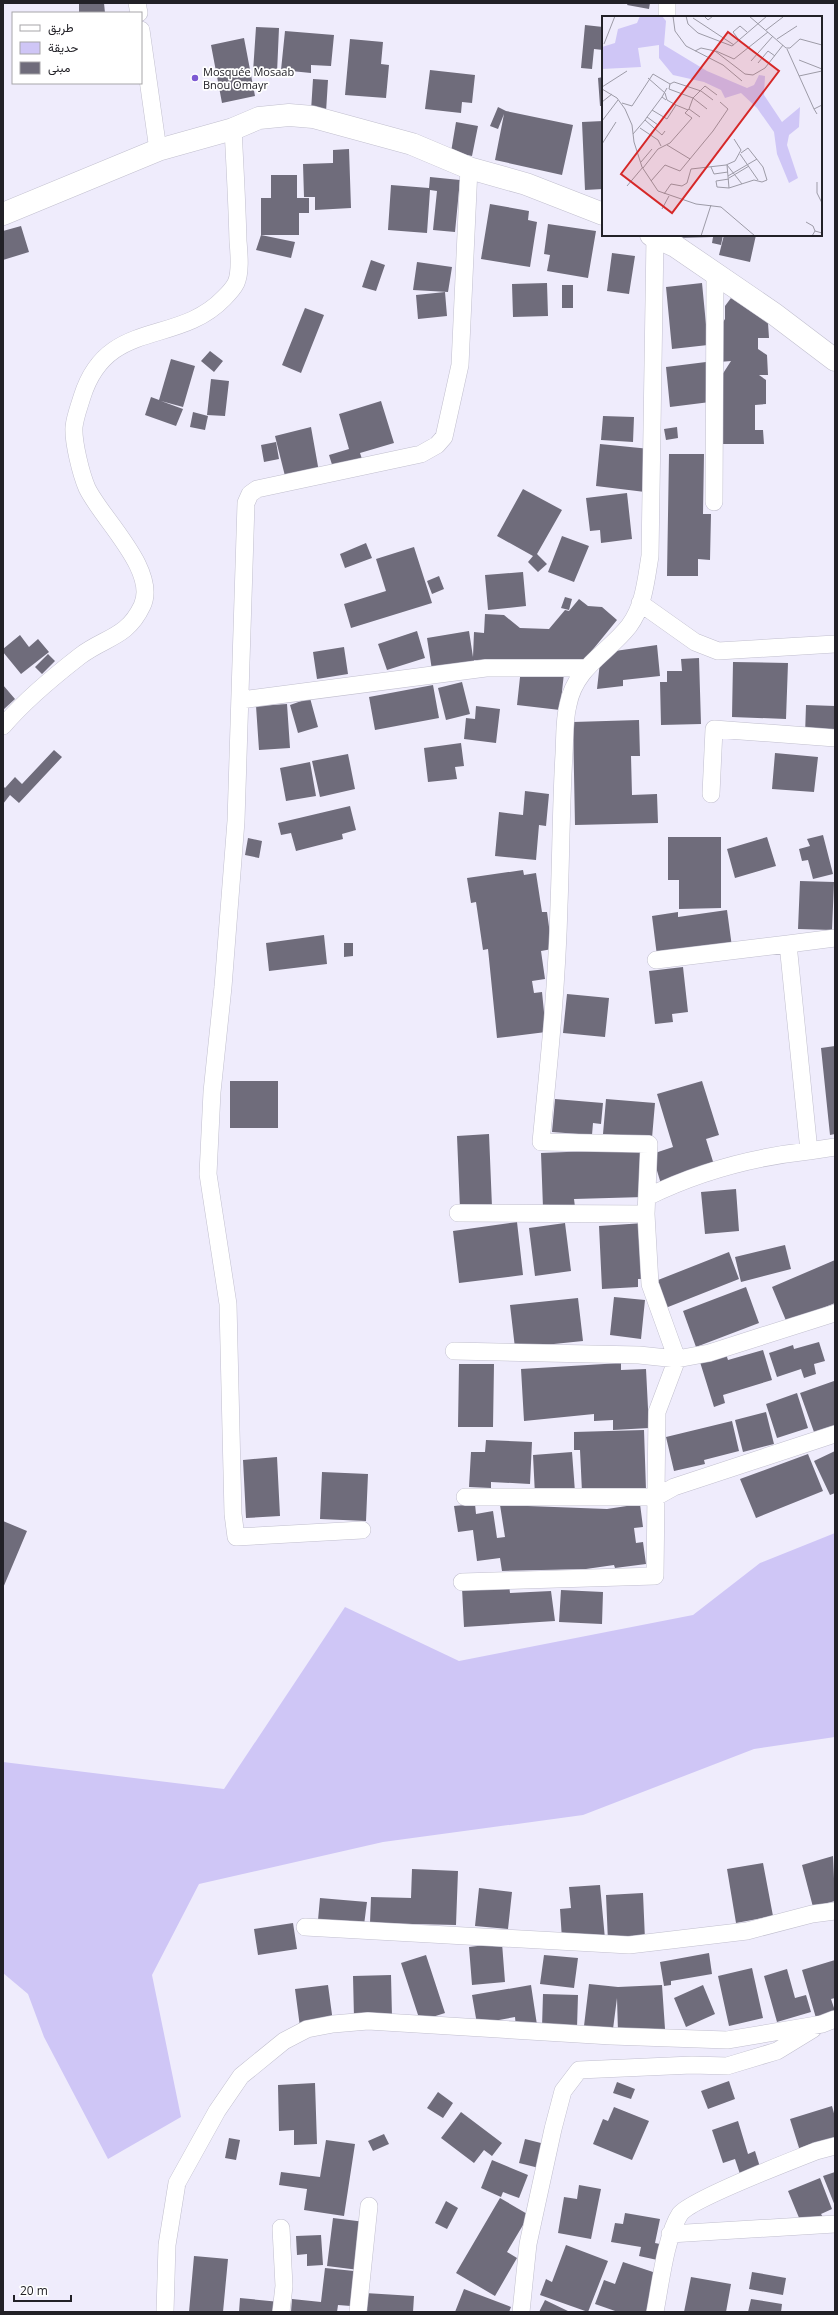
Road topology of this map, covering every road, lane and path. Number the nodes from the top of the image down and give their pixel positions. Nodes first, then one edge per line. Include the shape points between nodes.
1 (667, 3) edge
2 (667, 16) edge
3 (142, 37) edge
4 (233, 129) junction
5 (158, 150) junction
6 (469, 168) junction
7 (3, 214) edge
8 (602, 214) edge
9 (659, 237) edge
10 (715, 274) junction
11 (835, 360) edge
12 (714, 502) dead end
13 (640, 603) junction
14 (835, 644) edge
15 (587, 668) junction
16 (241, 700) junction
17 (3, 726) edge
18 (835, 738) edge
19 (711, 794) dead end
20 (835, 938) edge
21 (788, 944) junction
22 (656, 960) dead end
23 (835, 1147) edge
24 (809, 1151) junction
25 (647, 1206) junction
26 (458, 1213) dead end
27 (835, 1313) edge
28 (454, 1351) dead end
29 (676, 1359) junction
30 (835, 1434) edge
31 (656, 1497) junction
32 (465, 1498) dead end
33 (362, 1530) dead end
34 (462, 1582) dead end
35 (835, 1911) edge
36 (305, 1927) dead end
37 (828, 2022) edge
38 (835, 2146) edge
39 (369, 2206) dead end
40 (835, 2224) edge
41 (281, 2228) dead end
42 (670, 2234) junction
43 (165, 2312) edge
44 (281, 2312) edge
45 (358, 2312) edge
46 (520, 2312) edge
47 (654, 2312) edge

1 - 2 street
3 - 5 street
4 - 5 street
4 - 6 street via 259,118 276,115 313,117 412,144
4 - 17 street via 238,225 237,282 220,302 205,314 134,339 110,352 87,381 74,428 88,488 120,534 141,573 145,589 143,604 124,632 82,655 19,707
5 - 7 street
6 - 8 street via 526,184
6 - 16 street via 460,365 444,437 437,445 421,454 257,489 250,494 246,503
9 - 10 street
9 - 13 street via 650,556
10 - 11 street via 773,313
10 - 12 street
13 - 14 street via 695,642 718,651
13 - 15 street via 630,625
15 - 16 street via 486,668
15 - 25 street via 573,686 568,705 555,1000 541,1142 649,1144
16 - 33 street via 236,821 212,1092 208,1174 228,1304 233,1514 236,1537
18 - 19 street via 714,729
20 - 21 street
21 - 22 street
21 - 24 street
23 - 24 street
24 - 25 street via 749,1160 667,1188
25 - 26 street
25 - 29 street via 650,1284
27 - 29 street via 709,1353
28 - 29 street via 640,1355
29 - 31 street via 657,1412
30 - 31 street via 674,1487
31 - 32 street
31 - 34 street via 655,1576
35 - 36 street via 812,1914 747,1931 629,1945
37 - 43 street via 727,2040 611,2036 368,2021 333,2024 307,2030 284,2041 241,2076 177,2182 167,2245
37 - 46 street via 777,2051 727,2066 579,2070 563,2090 553,2129 528,2244
38 - 42 street via 816,2151 705,2198 681,2213
39 - 45 street
40 - 42 street
41 - 44 street via 284,2286
42 - 47 street

